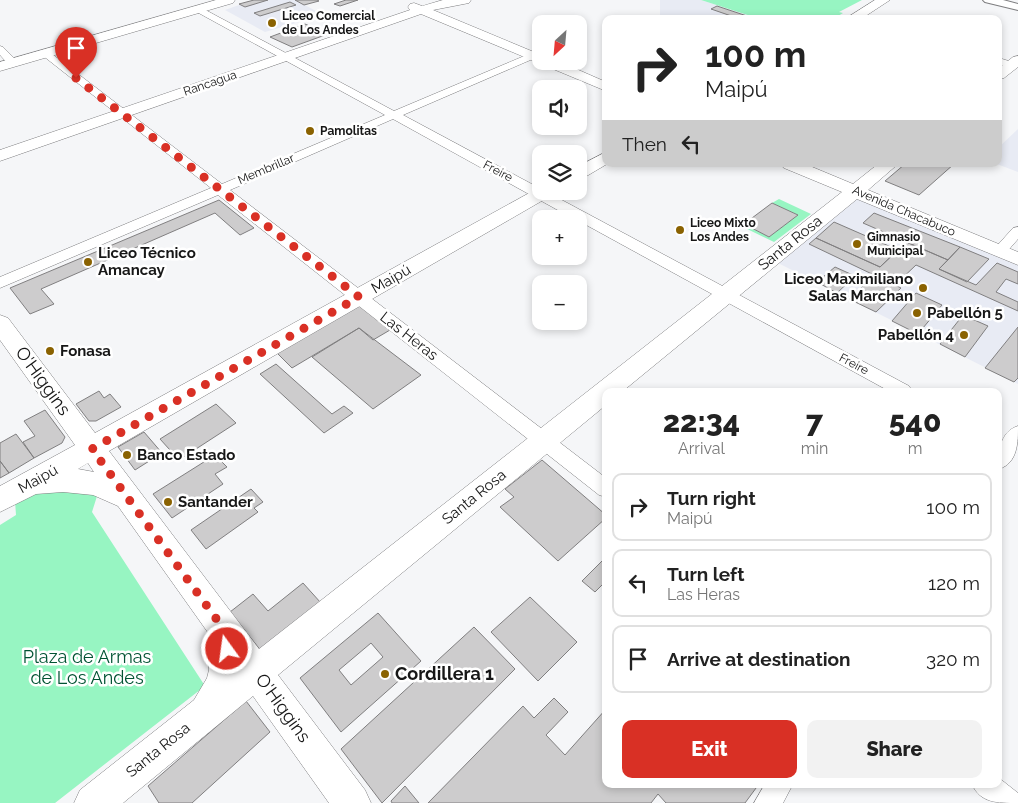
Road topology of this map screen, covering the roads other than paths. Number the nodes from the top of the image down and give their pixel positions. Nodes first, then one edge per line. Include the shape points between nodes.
1 (229, 0) edge
2 (398, 0) edge
3 (465, 0) edge
4 (884, 0) edge
5 (989, 0) edge
6 (1018, 7) edge
7 (198, 9) junction
8 (421, 10) junction
9 (858, 15) edge
10 (0, 49) edge
11 (45, 53) junction
12 (286, 56) junction
13 (532, 56) edge
14 (532, 62) edge
15 (6, 65) edge
16 (565, 70) edge
17 (602, 85) edge
18 (122, 114) junction
19 (394, 115) junction
20 (0, 156) edge
21 (602, 159) edge
22 (797, 167) edge
23 (885, 167) edge
24 (587, 168) edge
25 (532, 187) edge
26 (220, 189) junction
27 (856, 191) junction
28 (532, 199) edge
29 (556, 200) edge
30 (1018, 231) edge
31 (1000, 251) junction
32 (1018, 259) edge
33 (0, 283) edge
34 (726, 295) junction
35 (359, 297) junction
36 (0, 323) edge
37 (610, 388) edge
38 (897, 388) edge
39 (602, 394) edge
40 (1018, 432) edge
41 (544, 441) junction
42 (92, 449) junction
43 (1006, 451) edge
44 (602, 486) edge
45 (10, 495) edge
46 (129, 498) junction
47 (226, 632) junction
48 (257, 672) junction
49 (189, 725) junction
50 (777, 788) edge
51 (990, 788) edge
52 (93, 803) edge
53 (352, 803) edge
54 (767, 803) edge
55 (1010, 803) edge

1 - 7 main road
2 - 8 main road
3 - 8 main road, Rancagua
4 - 9 main road
5 - 6 street
7 - 11 main road
7 - 12 street, Freire
8 - 12 main road, Rancagua
8 - 13 main road
10 - 15 street
11 - 15 main road
11 - 18 street, Las Heras
12 - 18 main road, Rancagua
12 - 19 street, Freire
14 - 19 street, Membrillar
16 - 17 main road
18 - 20 main road, Rancagua
18 - 26 street, Las Heras
19 - 25 street, Freire
19 - 26 street, Membrillar
21 - 24 main road
22 - 27 main road, Avenida Chacabuco
23 - 27 main road, Santa Rosa
26 - 33 street, Membrillar
26 - 35 street, Las Heras
27 - 31 main road, Avenida Chacabuco
27 - 34 main road, Santa Rosa
28 - 35 main road, Maipú
29 - 34 street, Freire
30 - 31 street
31 - 32 main road, Avenida Chacabuco
34 - 37 main road, Santa Rosa
34 - 38 street, Freire
35 - 41 street, Las Heras
35 - 42 main road, Maipú
36 - 42 main road, O'Higgins
39 - 41 main road, Santa Rosa
40 - 43 street
41 - 44 street, Las Heras
41 - 48 main road, Santa Rosa
42 - 45 main road, Maipú
42 - 46 main road, O'Higgins
45 - 46 main road via 49,481 85,480 103,484
46 - 47 main road, O'Higgins
47 - 48 main road, O'Higgins
47 - 49 main road via 226,668 219,693
48 - 49 main road, Santa Rosa
48 - 53 main road, O'Higgins
49 - 52 main road, Santa Rosa
50 - 54 street
51 - 55 street

